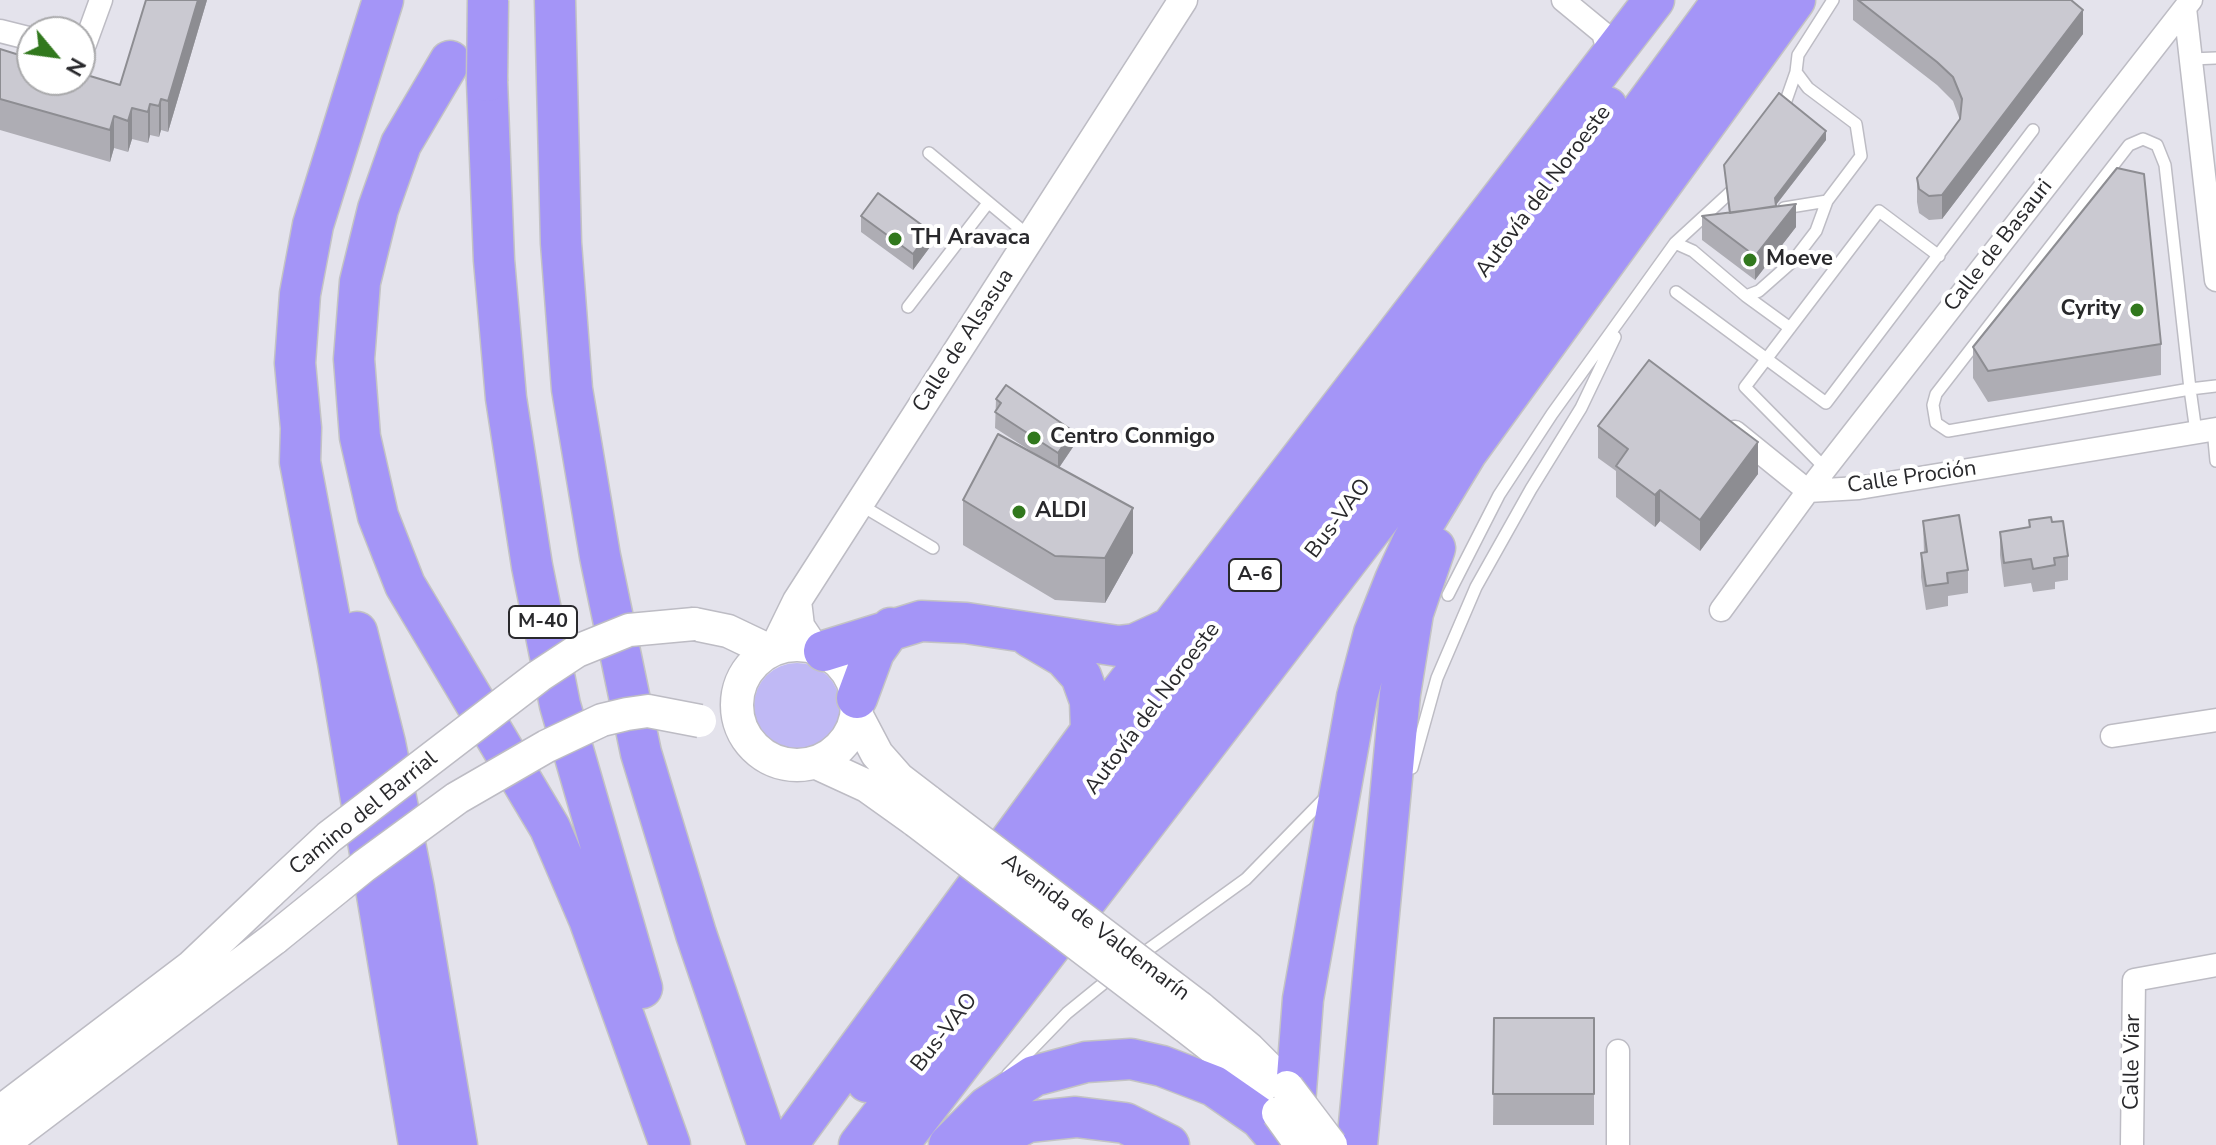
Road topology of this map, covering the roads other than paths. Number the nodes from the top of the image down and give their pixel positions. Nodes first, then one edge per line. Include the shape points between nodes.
1 (383, 0) edge
2 (488, 0) edge
3 (1183, 0) edge
4 (1654, 0) edge
5 (1685, 0) edge
6 (1723, 0) edge
7 (1762, 0) edge
8 (1795, 0) edge
9 (1814, 0) edge
10 (1833, 0) edge
11 (1566, 2) edge
12 (2188, 4) edge
13 (554, 13) edge
14 (2216, 58) edge
15 (2191, 59) junction
16 (450, 61) dead end
17 (1601, 70) junction
18 (1796, 72) junction
19 (1775, 130) edge
20 (2033, 130) dead end
21 (929, 153) dead end
22 (1747, 173) edge
23 (1827, 201) junction
24 (988, 203) junction
25 (1764, 211) edge
26 (1718, 218) edge
27 (1030, 238) junction
28 (1675, 243) junction
29 (1939, 256) junction
30 (2216, 280) edge
31 (1676, 292) dead end
32 (1746, 296) junction
33 (908, 307) dead end
34 (1627, 313) junction
35 (1790, 328) junction
36 (1766, 359) junction
37 (2216, 386) edge
38 (2190, 389) junction
39 (1722, 422) edge
40 (301, 428) junction
41 (2208, 430) edge
42 (2216, 461) edge
43 (1825, 468) junction
44 (1808, 491) junction
45 (859, 504) junction
46 (933, 548) dead end
47 (1448, 595) dead end
48 (797, 601) junction
49 (1721, 610) dead end
50 (891, 628) junction
51 (1170, 628) junction
52 (1020, 632) junction
53 (819, 649) junction
54 (771, 650) junction
55 (857, 707) junction
56 (2216, 720) edge
57 (1091, 731) junction
58 (2112, 736) dead end
59 (748, 740) junction
60 (817, 763) junction
61 (1409, 787) dead end
62 (1326, 798) dead end
63 (923, 812) junction
64 (1393, 899) dead end
65 (1377, 961) junction
66 (2216, 965) edge
67 (1618, 1051) dead end
68 (0, 1112) edge
69 (1285, 1127) edge
70 (791, 1141) edge
71 (2132, 1144) edge
72 (1, 1145) edge
73 (419, 1145) edge
74 (457, 1145) edge
75 (670, 1145) edge
76 (694, 1145) edge
77 (859, 1145) edge
78 (898, 1145) edge
79 (949, 1145) edge
80 (984, 1145) edge
81 (1169, 1145) edge
82 (1331, 1145) edge
83 (1357, 1145) edge
84 (1618, 1145) edge

1 - 40 highway via 313,225 295,363
2 - 76 highway, M-40, bridge via 494,260 506,398 532,566 560,705 591,820
3 - 27 street, Calle de Alsasua
4 - 17 highway
5 - 70 highway, Autovía del Noroeste / A-6 via 1382,408
6 - 77 highway, Bus-VAO via 1358,496
7 - 78 highway via 1422,463
8 - 69 highway via 1467,452 1395,580 1357,697
9 - 65 highway via 1499,432 1444,521 1413,613 1400,694
10 - 18 lane via 1798,55
11 - 17 street via 1605,37
12 - 15 street
12 - 43 street, Calle de Basauri
13 - 70 highway, M-40 via 561,243 572,389 641,753 696,934
14 - 15 lane
15 - 30 street
16 - 75 highway via 401,144 360,282 354,359 360,437 378,516 405,585 550,828 589,919
17 - 51 highway
18 - 19 lane
18 - 23 lane via 1808,88 1856,124 1861,156
20 - 29 lane
21 - 24 lane
22 - 28 lane via 1719,206
23 - 25 lane
23 - 32 lane via 1816,231 1793,261
24 - 27 lane
24 - 33 lane
26 - 28 lane
27 - 45 street, Calle de Alsasua
28 - 32 lane via 1693,251
28 - 34 lane
29 - 35 lane via 1879,211
29 - 36 lane via 1826,403
31 - 36 lane
32 - 35 lane
34 - 47 lane via 1515,470
34 - 61 lane via 1581,408 1499,543 1455,633 1422,727
35 - 36 lane
36 - 43 lane via 1745,387
37 - 38 lane
38 - 38 lane via 2165,165 2157,145 2143,139 2129,145 1936,394 1933,416 1948,431
38 - 41 lane
39 - 44 street
40 - 73 highway via 300,462
40 - 74 highway via 385,743
41 - 42 lane
41 - 44 street, Calle Proción via 1859,488
43 - 44 street, Calle de Basauri
44 - 49 street, Calle de Basauri
45 - 46 lane
45 - 48 street, Calle de Alsasua
48 - 53 street via 800,626
48 - 54 street, Calle de Alsasua
50 - 52 highway via 943,621
50 - 53 highway
50 - 55 highway via 874,652
51 - 52 highway via 1118,646
51 - 57 highway
52 - 57 highway via 1074,666 1087,688
53 - 54 main road via 800,644
53 - 55 main road via 850,675
54 - 59 main road via 748,670 739,689 737,710
54 - 68 main road, Camino del Barrial, bridge via 728,631 694,624 629,630 577,651 329,837 191,967
55 - 60 main road via 843,745
55 - 63 main road, Avenida de Valdemarín via 877,754
56 - 58 street
57 - 70 highway
59 - 60 main road via 779,763
59 - 72 main road, Camino del Barrial, bridge via 658,712 602,720 547,746 457,798
60 - 63 main road, Avenida de Valdemarín
62 - 79 lane via 1246,879 1067,1013 1031,1047
63 - 69 main road, Avenida de Valdemarín, bridge via 1192,1017
64 - 65 lane
65 - 83 highway
66 - 71 street, Calle Viar via 2134,980
67 - 84 street
69 - 79 highway via 1192,1076 1131,1059 1086,1062 1034,1076 987,1107
69 - 82 main road, Avenida de Valdemarín, bridge
80 - 81 highway via 1028,1122 1076,1117 1125,1123

